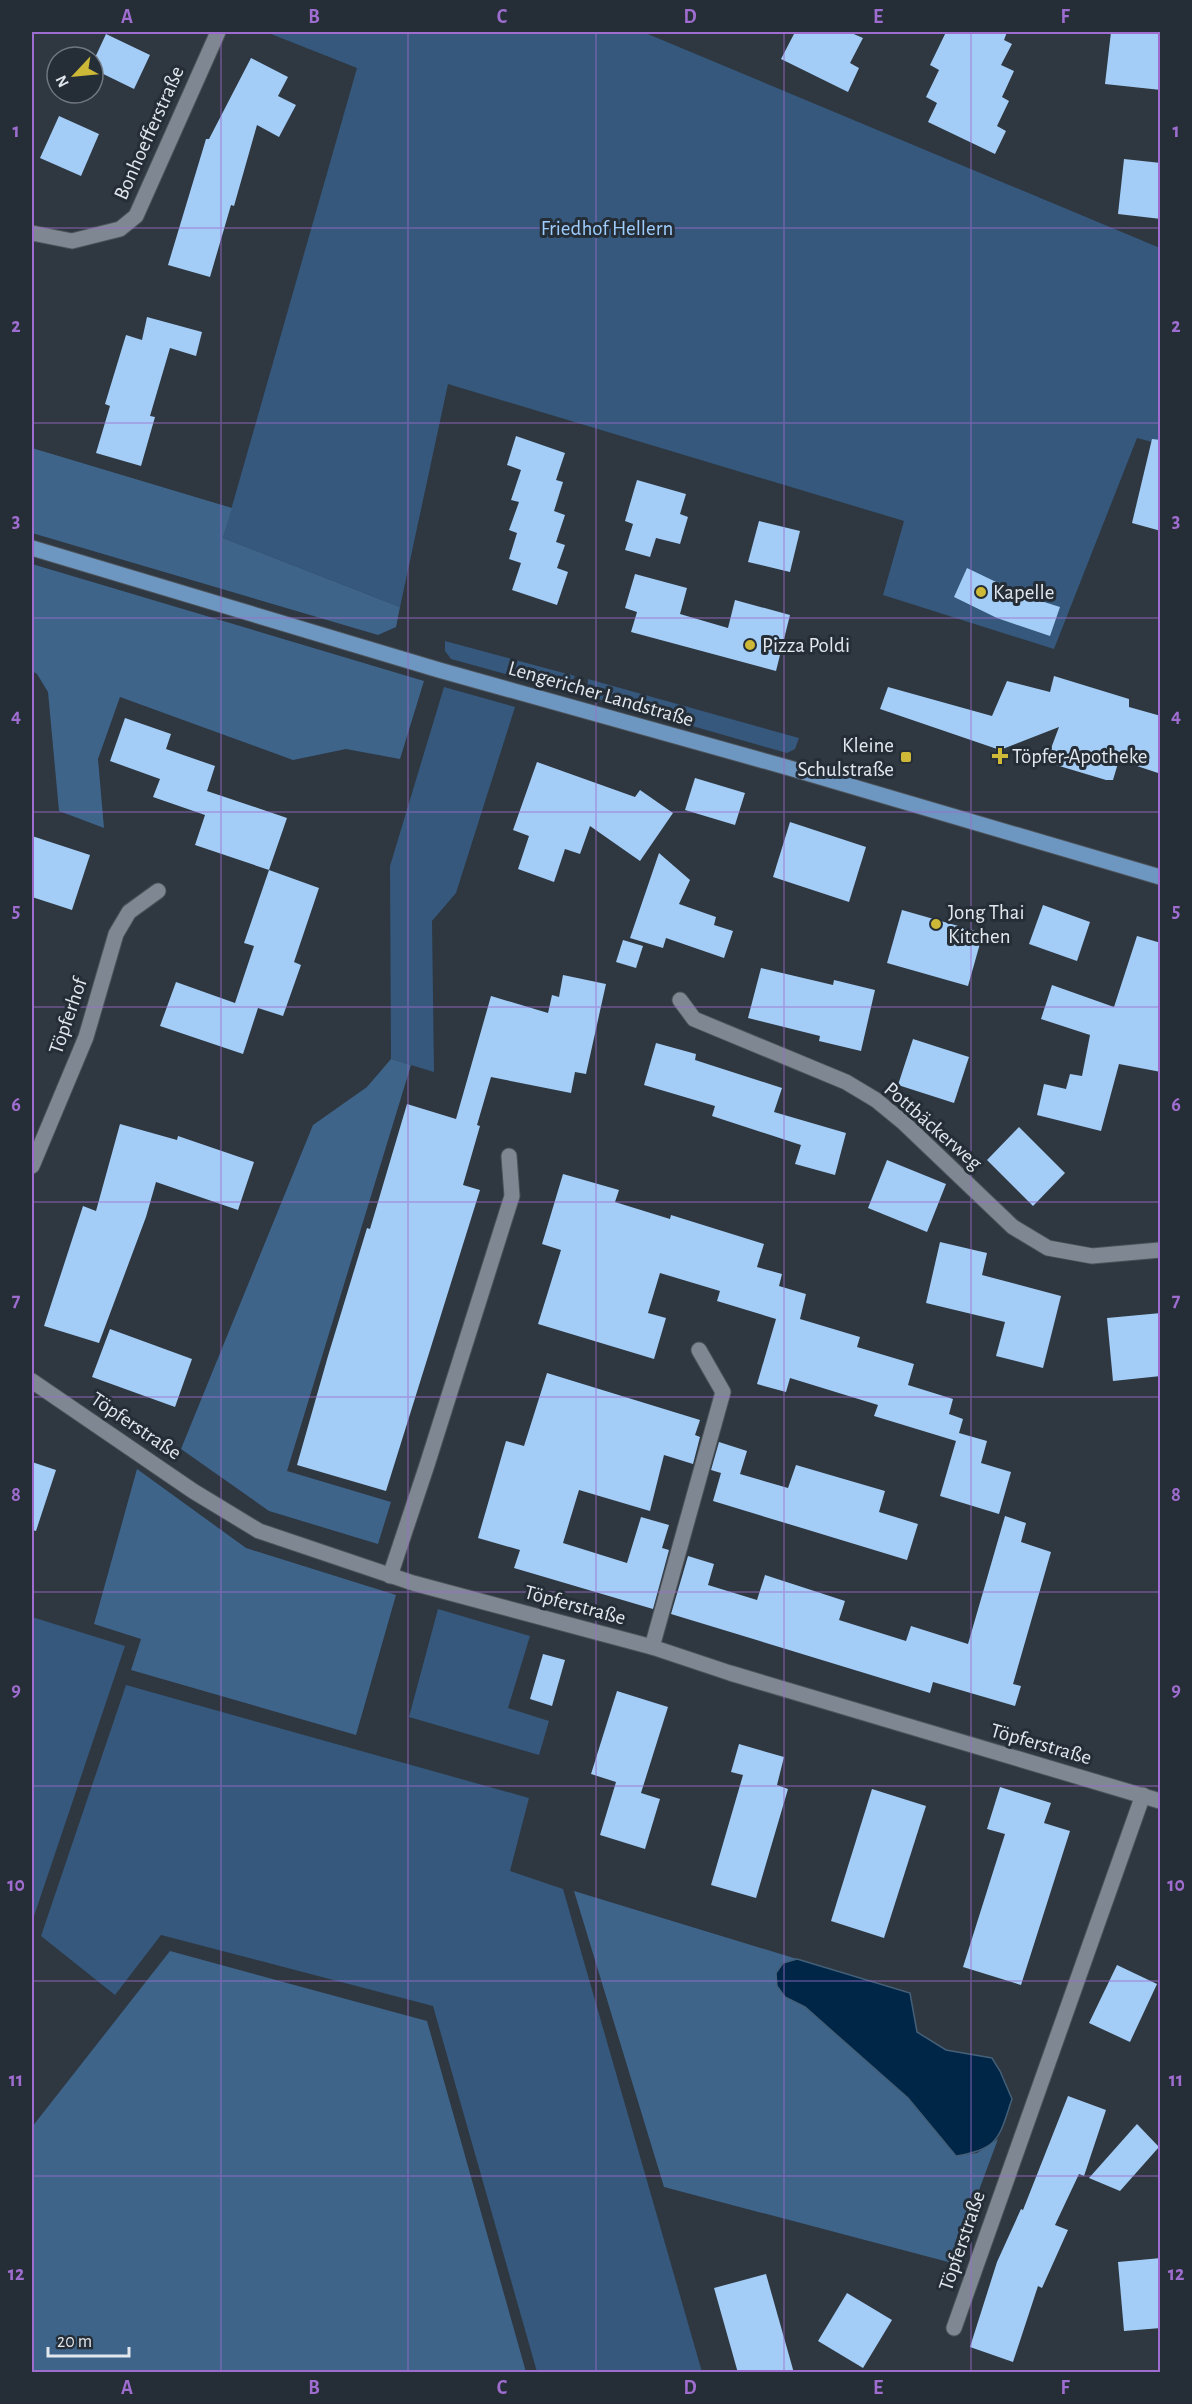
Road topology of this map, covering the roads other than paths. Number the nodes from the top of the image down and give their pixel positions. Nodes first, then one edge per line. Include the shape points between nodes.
1 (218, 32) edge
2 (32, 233) edge
3 (32, 548) edge
4 (1161, 877) edge
5 (158, 891) dead end
6 (680, 1000) dead end
7 (509, 1156) dead end
8 (32, 1166) edge
9 (1161, 1250) edge
10 (699, 1350) dead end
11 (32, 1381) edge
12 (390, 1576) junction
13 (652, 1647) junction
14 (1143, 1796) junction
15 (1161, 1801) edge
16 (954, 2328) dead end

1 - 2 street, Bonhoefferstraße via 136,216 120,229 72,241
3 - 4 main road, Lengericher Landstraße via 439,670
5 - 8 street, Töpferhof via 129,912 116,933 86,1037
6 - 9 street, Pottbäckerweg via 694,1019 846,1083 876,1100 1013,1227 1048,1248 1092,1256
7 - 12 street via 512,1196
10 - 13 street via 723,1392
11 - 12 street, Töpferstraße via 193,1491 259,1531
12 - 13 street, Töpferstraße
13 - 14 street, Töpferstraße
14 - 15 street, Töpferstraße
14 - 16 street, Töpferstraße

